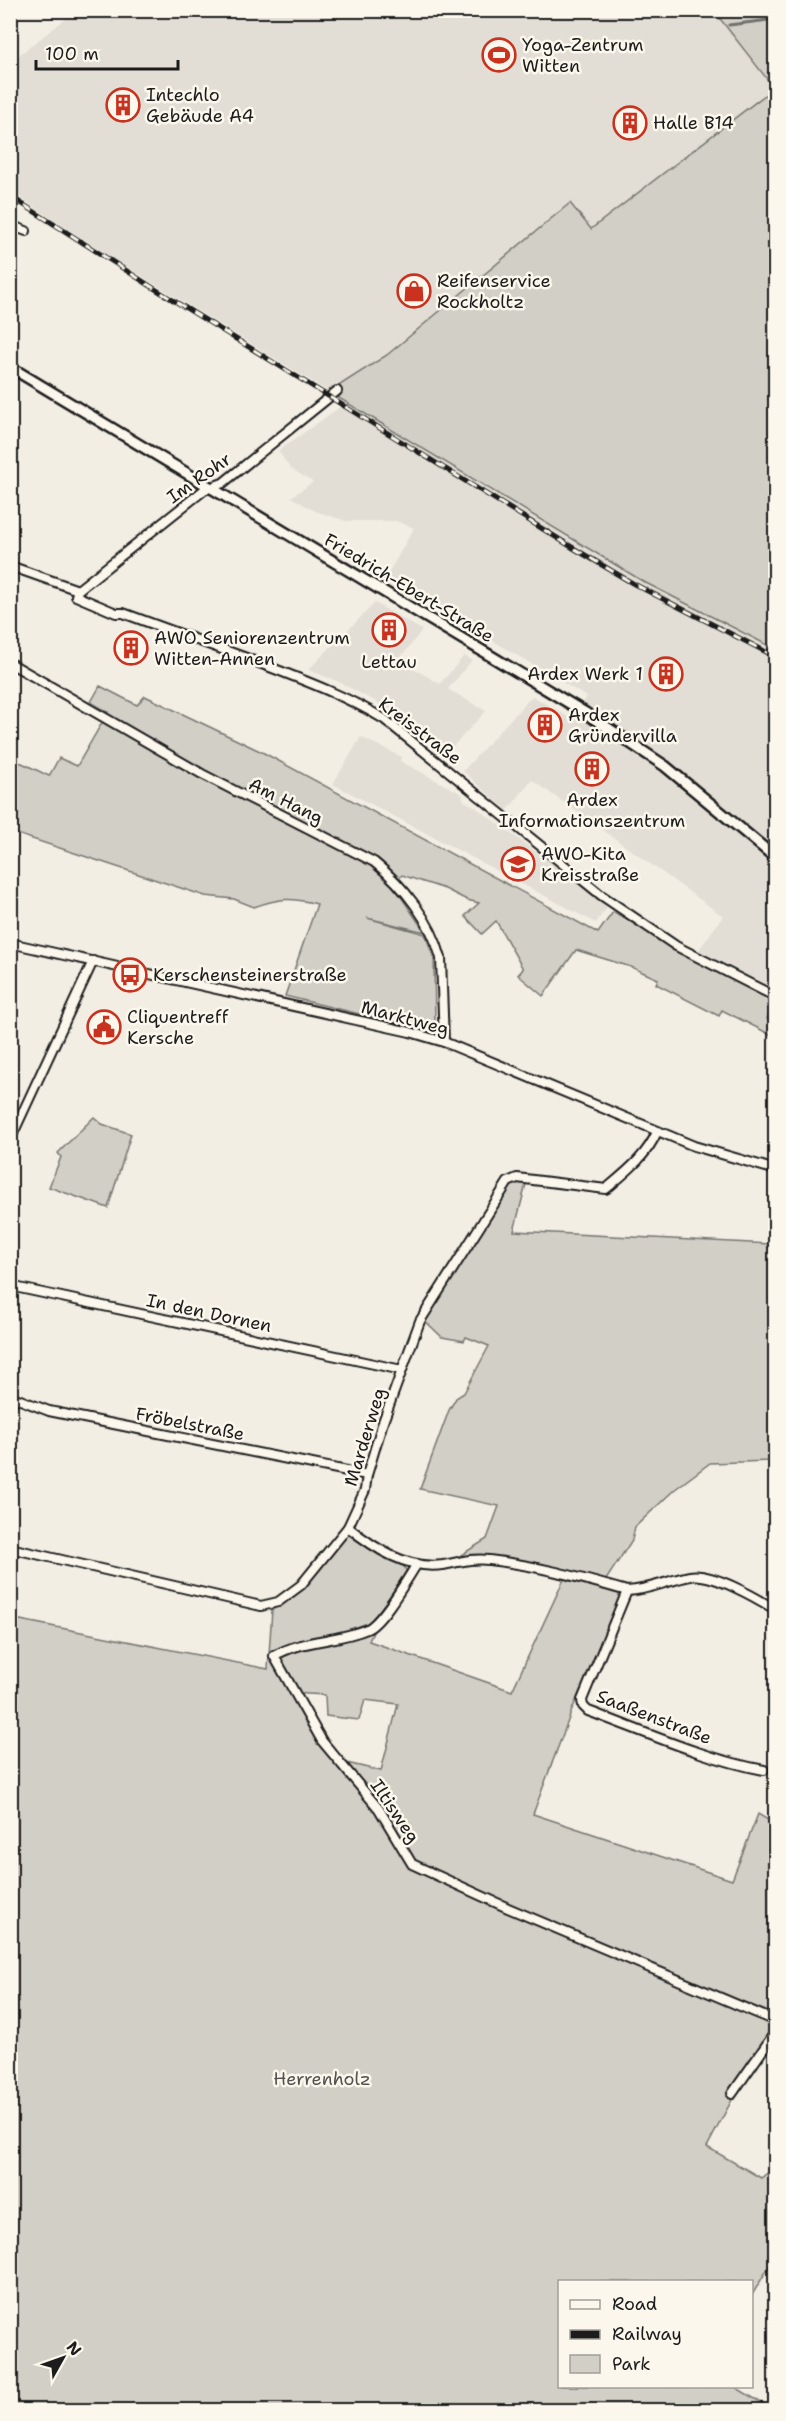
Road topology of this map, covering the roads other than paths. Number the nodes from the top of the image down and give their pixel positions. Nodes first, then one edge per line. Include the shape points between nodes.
1 (10, 225) edge
2 (26, 231) dead end
3 (10, 368) edge
4 (337, 391) dead end
5 (211, 488) junction
6 (10, 566) edge
7 (78, 590) junction
8 (10, 663) edge
9 (776, 858) edge
10 (10, 943) edge
11 (93, 962) junction
12 (776, 997) edge
13 (444, 1042) junction
14 (657, 1132) junction
15 (10, 1140) edge
16 (776, 1170) edge
17 (10, 1286) edge
18 (402, 1370) junction
19 (10, 1396) edge
20 (367, 1474) junction
21 (348, 1527) junction
22 (10, 1548) edge
23 (417, 1564) junction
24 (627, 1591) junction
25 (776, 1610) edge
26 (764, 1770) dead end
27 (776, 2019) edge
28 (776, 2031) edge
29 (732, 2094) dead end

1 - 2 street
3 - 5 street, Friedrich-Ebert-Straße
4 - 5 street, Im Rohr via 223,483
5 - 7 street, Im Rohr
5 - 9 street, Friedrich-Ebert-Straße via 613,730 665,766
6 - 7 street, Kreisstraße
7 - 12 street, Kreisstraße via 75,596 285,673 384,719 601,895 676,946
8 - 13 street, Am Hang via 202,774 374,862 394,878 438,947
10 - 11 street, Marktweg
11 - 13 street, Marktweg
11 - 15 street
13 - 14 street, Marktweg
14 - 16 street, Marktweg
14 - 18 street, Marderweg via 650,1148 606,1189 516,1178 508,1182 420,1321
17 - 18 street, In den Dornen
18 - 20 street, Marderweg
19 - 20 street, Fröbelstraße via 49,1411
20 - 21 street, Marderweg via 365,1490
21 - 22 street, Marderweg via 301,1585 278,1602 261,1606
21 - 23 street via 380,1550
23 - 24 street via 487,1560 541,1567
23 - 27 street, Iltisweg via 392,1603 369,1629 287,1648 274,1656 322,1741 379,1809 412,1864 706,1993
24 - 25 street via 703,1576
24 - 26 street, Saaßenstraße via 582,1700 583,1706 661,1738
28 - 29 street

